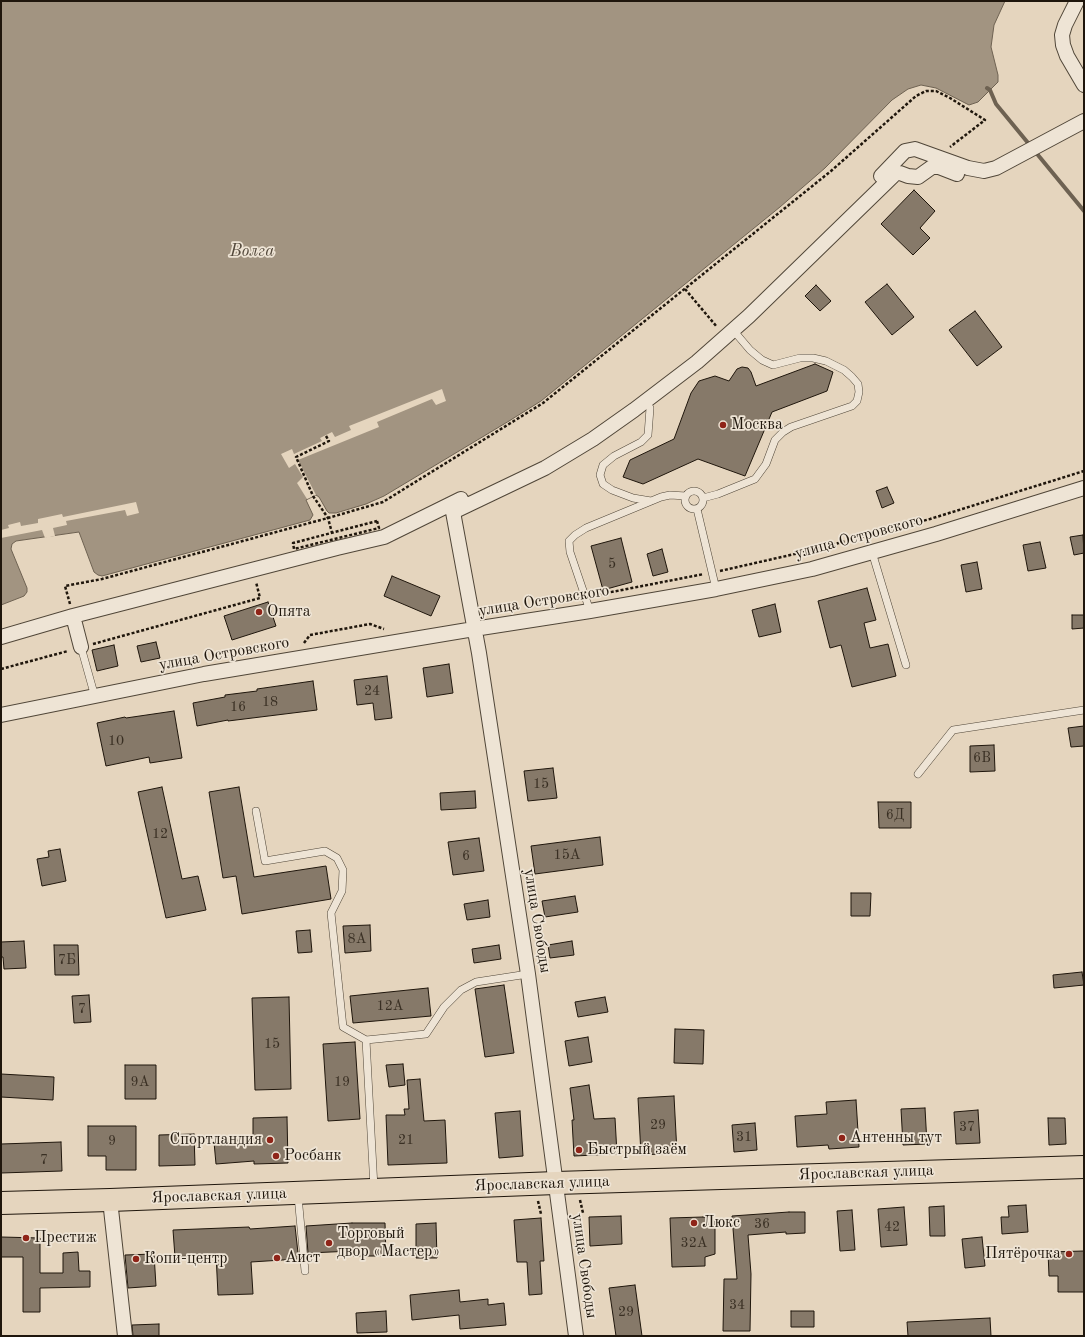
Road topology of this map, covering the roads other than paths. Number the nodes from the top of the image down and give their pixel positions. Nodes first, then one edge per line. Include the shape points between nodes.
1 (1077, 1) edge
2 (1084, 85) edge
3 (1084, 121) edge
4 (957, 174) dead end
5 (727, 330) junction
6 (646, 402) junction
7 (1084, 488) edge
8 (686, 496) junction
9 (703, 498) junction
10 (651, 501) junction
11 (697, 509) junction
12 (872, 552) junction
13 (716, 589) junction
14 (590, 611) junction
15 (73, 616) junction
16 (474, 629) junction
17 (1, 637) edge
18 (81, 647) joint
19 (906, 665) dead end
20 (95, 696) junction
21 (1084, 710) edge
22 (1, 715) edge
23 (918, 774) dead end
24 (256, 811) dead end
25 (528, 974) junction
26 (366, 1040) junction
27 (1084, 1167) edge
28 (556, 1183) junction
29 (375, 1190) junction
30 (298, 1193) junction
31 (110, 1200) junction
32 (1, 1203) edge
33 (305, 1271) dead end
34 (125, 1336) edge
35 (576, 1336) edge

1 - 2 street via 1062,35 1067,56
3 - 5 street via 996,168 968,168 915,149 905,151 744,310
4 - 5 street via 939,167 932,167 918,177 894,174 749,316
5 - 6 street via 697,362
5 - 9 lane via 762,360 773,365 800,358 813,358 844,370 858,384 859,392 857,401 852,406 783,432 775,440 766,464 755,479
5 - 15 street via 589,433 384,537
6 - 10 lane via 650,408 648,435 641,442 614,456 604,465 600,474 603,484 612,490 622,495
6 - 16 street, улица Свободы via 545,468 453,512
7 - 12 street, улица Островского
8 - 9 lane via 689,492 695,491
8 - 10 lane via 670,495
8 - 11 lane via 686,505 691,509
9 - 11 lane via 702,505
10 - 14 lane via 586,528 569,541 570,552
11 - 13 lane
12 - 13 street, улица Островского
12 - 19 lane
13 - 14 street, улица Островского
14 - 16 street, улица Островского
15 - 17 street
15 - 18 street
16 - 20 street, улица Островского via 204,674
16 - 25 street, улица Свободы
18 - 20 lane
20 - 22 street, улица Островского
21 - 23 lane via 952,730
24 - 26 lane via 265,861 326,851 337,858 343,870 342,891 331,913 343,1027
25 - 26 lane via 476,982 461,990 444,1007 426,1034
25 - 28 street, улица Свободы
26 - 29 lane
27 - 28 main road, Ярославская улица
28 - 29 main road, Ярославская улица
28 - 35 street, улица Свободы
29 - 30 main road, Ярославская улица
30 - 31 main road, Ярославская улица
30 - 33 lane
31 - 32 main road, Ярославская улица
31 - 34 street

